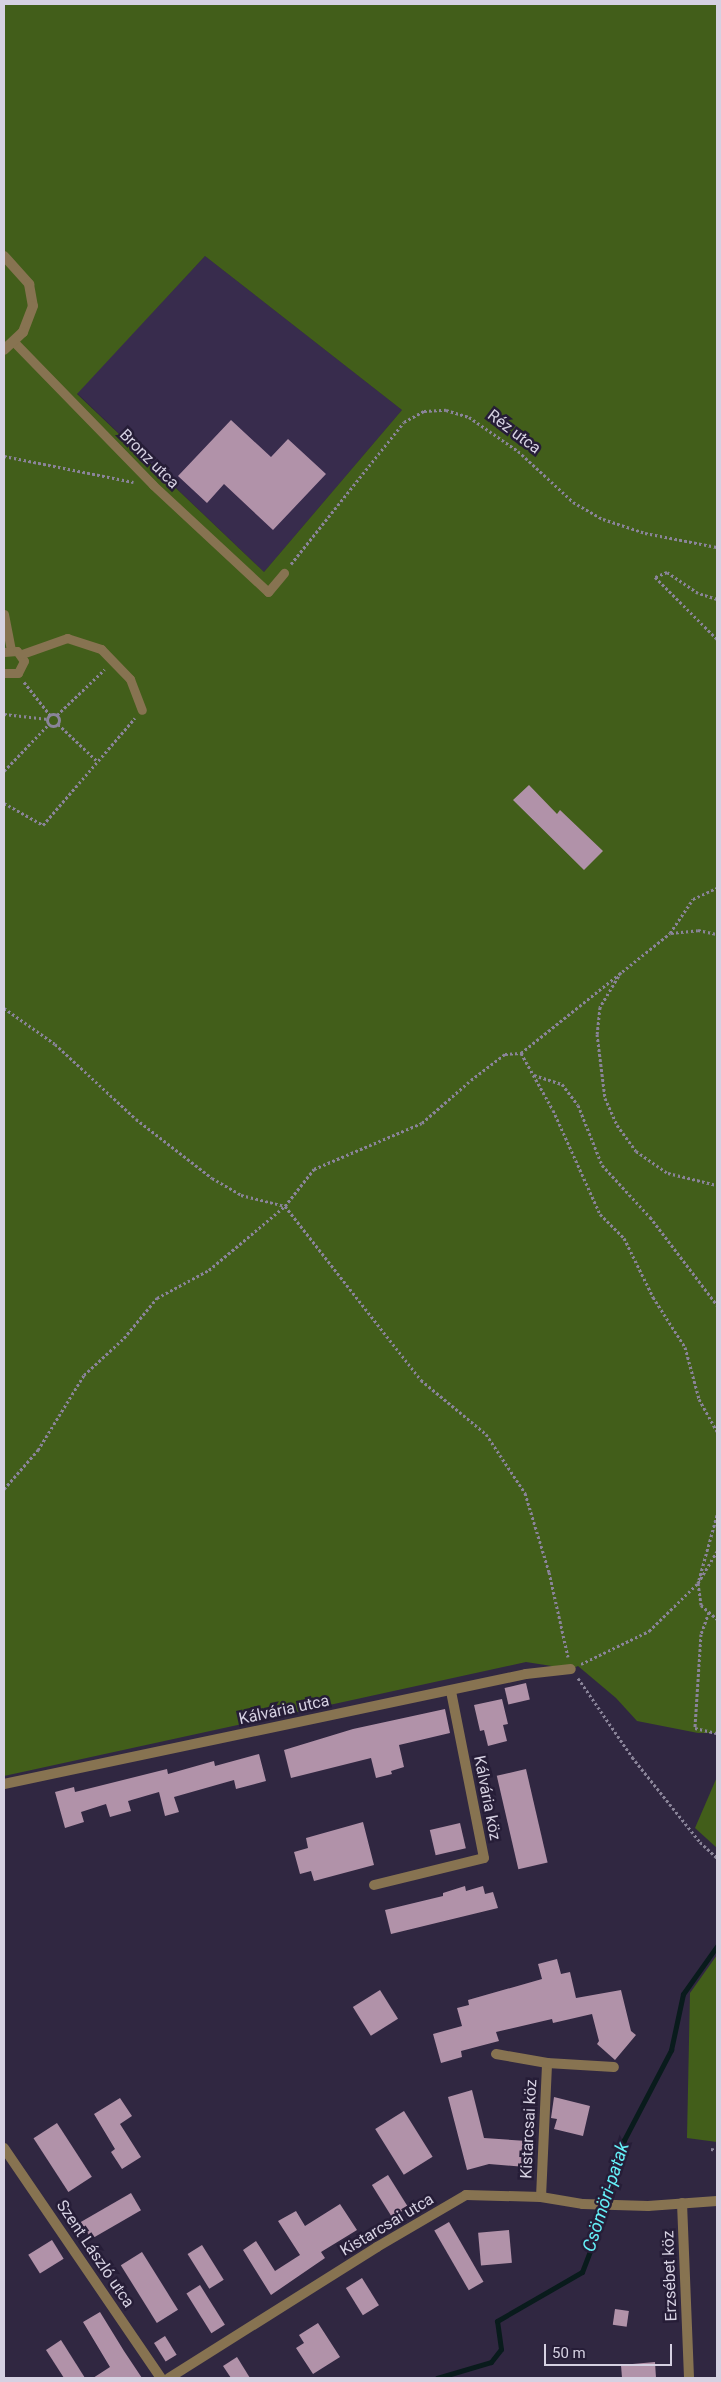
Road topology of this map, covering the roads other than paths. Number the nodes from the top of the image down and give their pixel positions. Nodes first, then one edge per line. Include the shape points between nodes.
1 (4, 256) edge
2 (15, 342) junction
3 (4, 350) edge
4 (284, 573) road end
5 (4, 614) edge
6 (8, 651) edge
7 (22, 654) junction
8 (4, 673) edge
9 (142, 710) road end
10 (571, 1669) road end
11 (451, 1691) junction
12 (4, 1784) edge
13 (374, 1885) dead end
14 (496, 2054) dead end
15 (547, 2064) junction
16 (614, 2067) dead end
17 (4, 2148) edge
18 (541, 2197) junction
19 (717, 2200) edge
20 (682, 2203) junction
21 (161, 2378) edge
22 (169, 2378) edge
23 (689, 2378) edge

1 - 2 street via 29,284 33,306 23,332
2 - 3 street
2 - 4 lane, Bronz utca via 153,485 268,592
5 - 6 lane
6 - 7 lane
7 - 8 lane via 24,661 18,673
7 - 9 lane via 67,638 92,646 114,659 130,679
10 - 11 street, Kálvária utca via 526,1674
11 - 12 street, Kálvária utca
11 - 13 street, Kálvária köz via 484,1858
14 - 15 street, Kistarcsai köz
15 - 16 street, Kistarcsai köz
15 - 18 street, Kistarcsai köz
17 - 21 street, Szent László utca
18 - 20 street, Kistarcsai utca via 583,2204 648,2206
18 - 22 street, Kistarcsai utca via 466,2195 376,2247
19 - 20 street, Kistarcsai utca
20 - 23 street, Erzsébet köz

